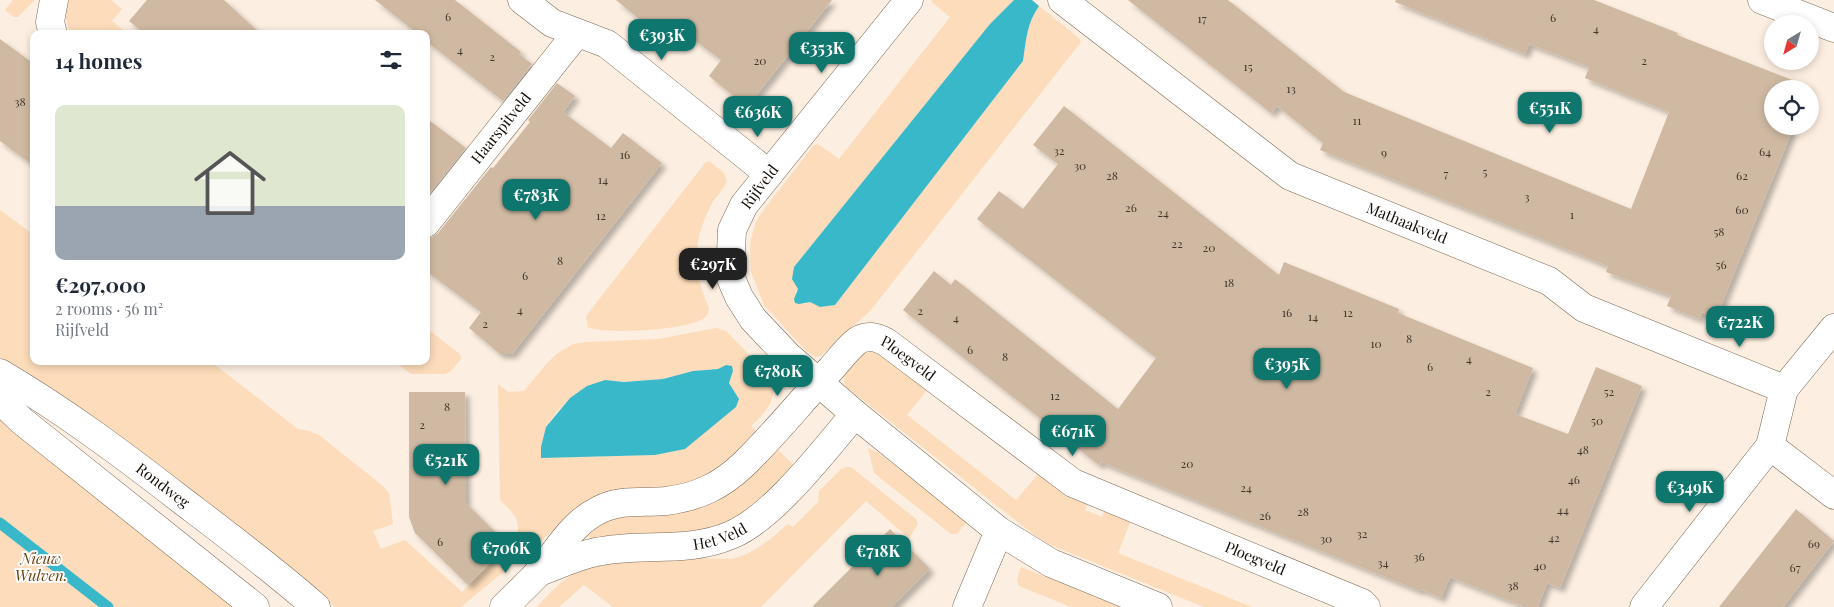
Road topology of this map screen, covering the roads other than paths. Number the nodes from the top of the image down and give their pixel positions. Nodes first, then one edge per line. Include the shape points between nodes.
1 (54, 0) edge
2 (522, 0) edge
3 (909, 0) edge
4 (1762, 0) edge
5 (1064, 2) edge
6 (1834, 28) edge
7 (52, 30) edge
8 (577, 33) junction
9 (769, 174) junction
10 (430, 218) edge
11 (1834, 328) edge
12 (0, 373) edge
13 (818, 383) junction
14 (1784, 389) junction
15 (0, 400) edge
16 (854, 414) junction
17 (1770, 446) junction
18 (1834, 495) edge
19 (999, 531) junction
20 (539, 572) junction
21 (256, 607) edge
22 (316, 607) edge
23 (504, 607) edge
24 (967, 607) edge
25 (1158, 607) edge
26 (1366, 607) edge
27 (1644, 607) edge

1 - 7 street via 50,22
2 - 8 street via 552,23
3 - 9 street, Rijfveld
4 - 6 street
5 - 14 street, Mathaakveld via 1290,176 1549,281 1584,308
8 - 9 street via 607,44
8 - 10 street, Haarspitveld
9 - 13 street, Rijfveld via 744,205 732,230 730,276 753,319
11 - 14 street
12 - 22 street, Rondweg via 42,397 146,473
13 - 16 street
13 - 20 street, Het Veld via 771,439 714,488 667,501 616,503 598,510 575,526
13 - 26 street, Ploegveld via 858,341 876,337 1073,483
14 - 17 street
15 - 21 street via 29,427
16 - 19 street
16 - 20 street, Het Veld via 768,510 732,535 680,548 625,548 596,552
17 - 18 street
17 - 27 street
19 - 24 street
19 - 25 street via 1051,563
20 - 23 street, Het Veld

